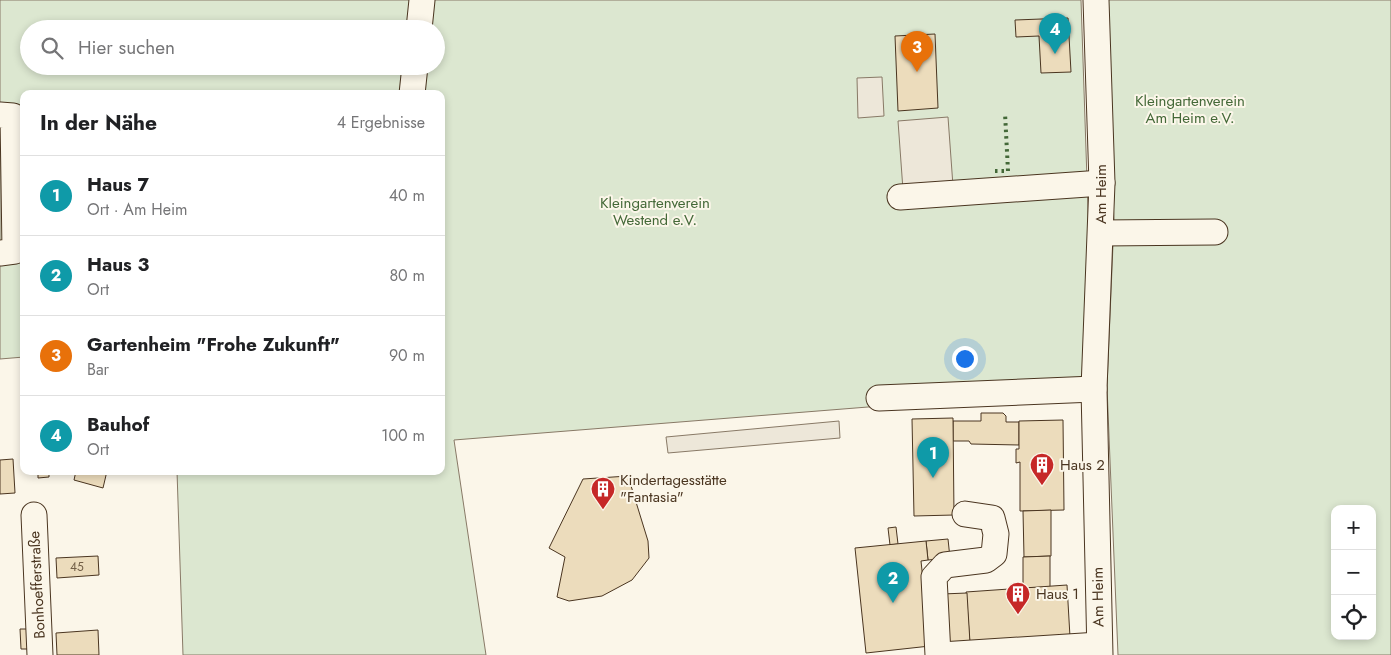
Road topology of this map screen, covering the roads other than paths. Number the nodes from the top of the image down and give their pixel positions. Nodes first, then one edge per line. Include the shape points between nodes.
1 (422, 0) edge
2 (1096, 0) edge
3 (420, 20) edge
4 (413, 75) edge
5 (412, 90) edge
6 (0, 115) edge
7 (1102, 183) junction
8 (900, 198) dead end
9 (1215, 232) dead end
10 (1101, 233) junction
11 (0, 253) edge
12 (1094, 388) junction
13 (879, 398) dead end
14 (965, 514) dead end
15 (34, 515) dead end
16 (1099, 650) edge
17 (1001, 653) edge
18 (40, 655) edge
19 (940, 655) edge
20 (949, 655) edge

1 - 3 street
2 - 7 street, Am Heim
4 - 5 street
6 - 11 street via 13,116 15,251
7 - 8 street
7 - 10 street, Am Heim
9 - 10 street
10 - 12 street, Am Heim
12 - 13 street
12 - 16 street, Am Heim
14 - 19 street via 992,518 996,534 994,554 986,560 945,565 934,577
15 - 18 street, Bonhoefferstraße
16 - 17 street
17 - 20 street
19 - 20 street

